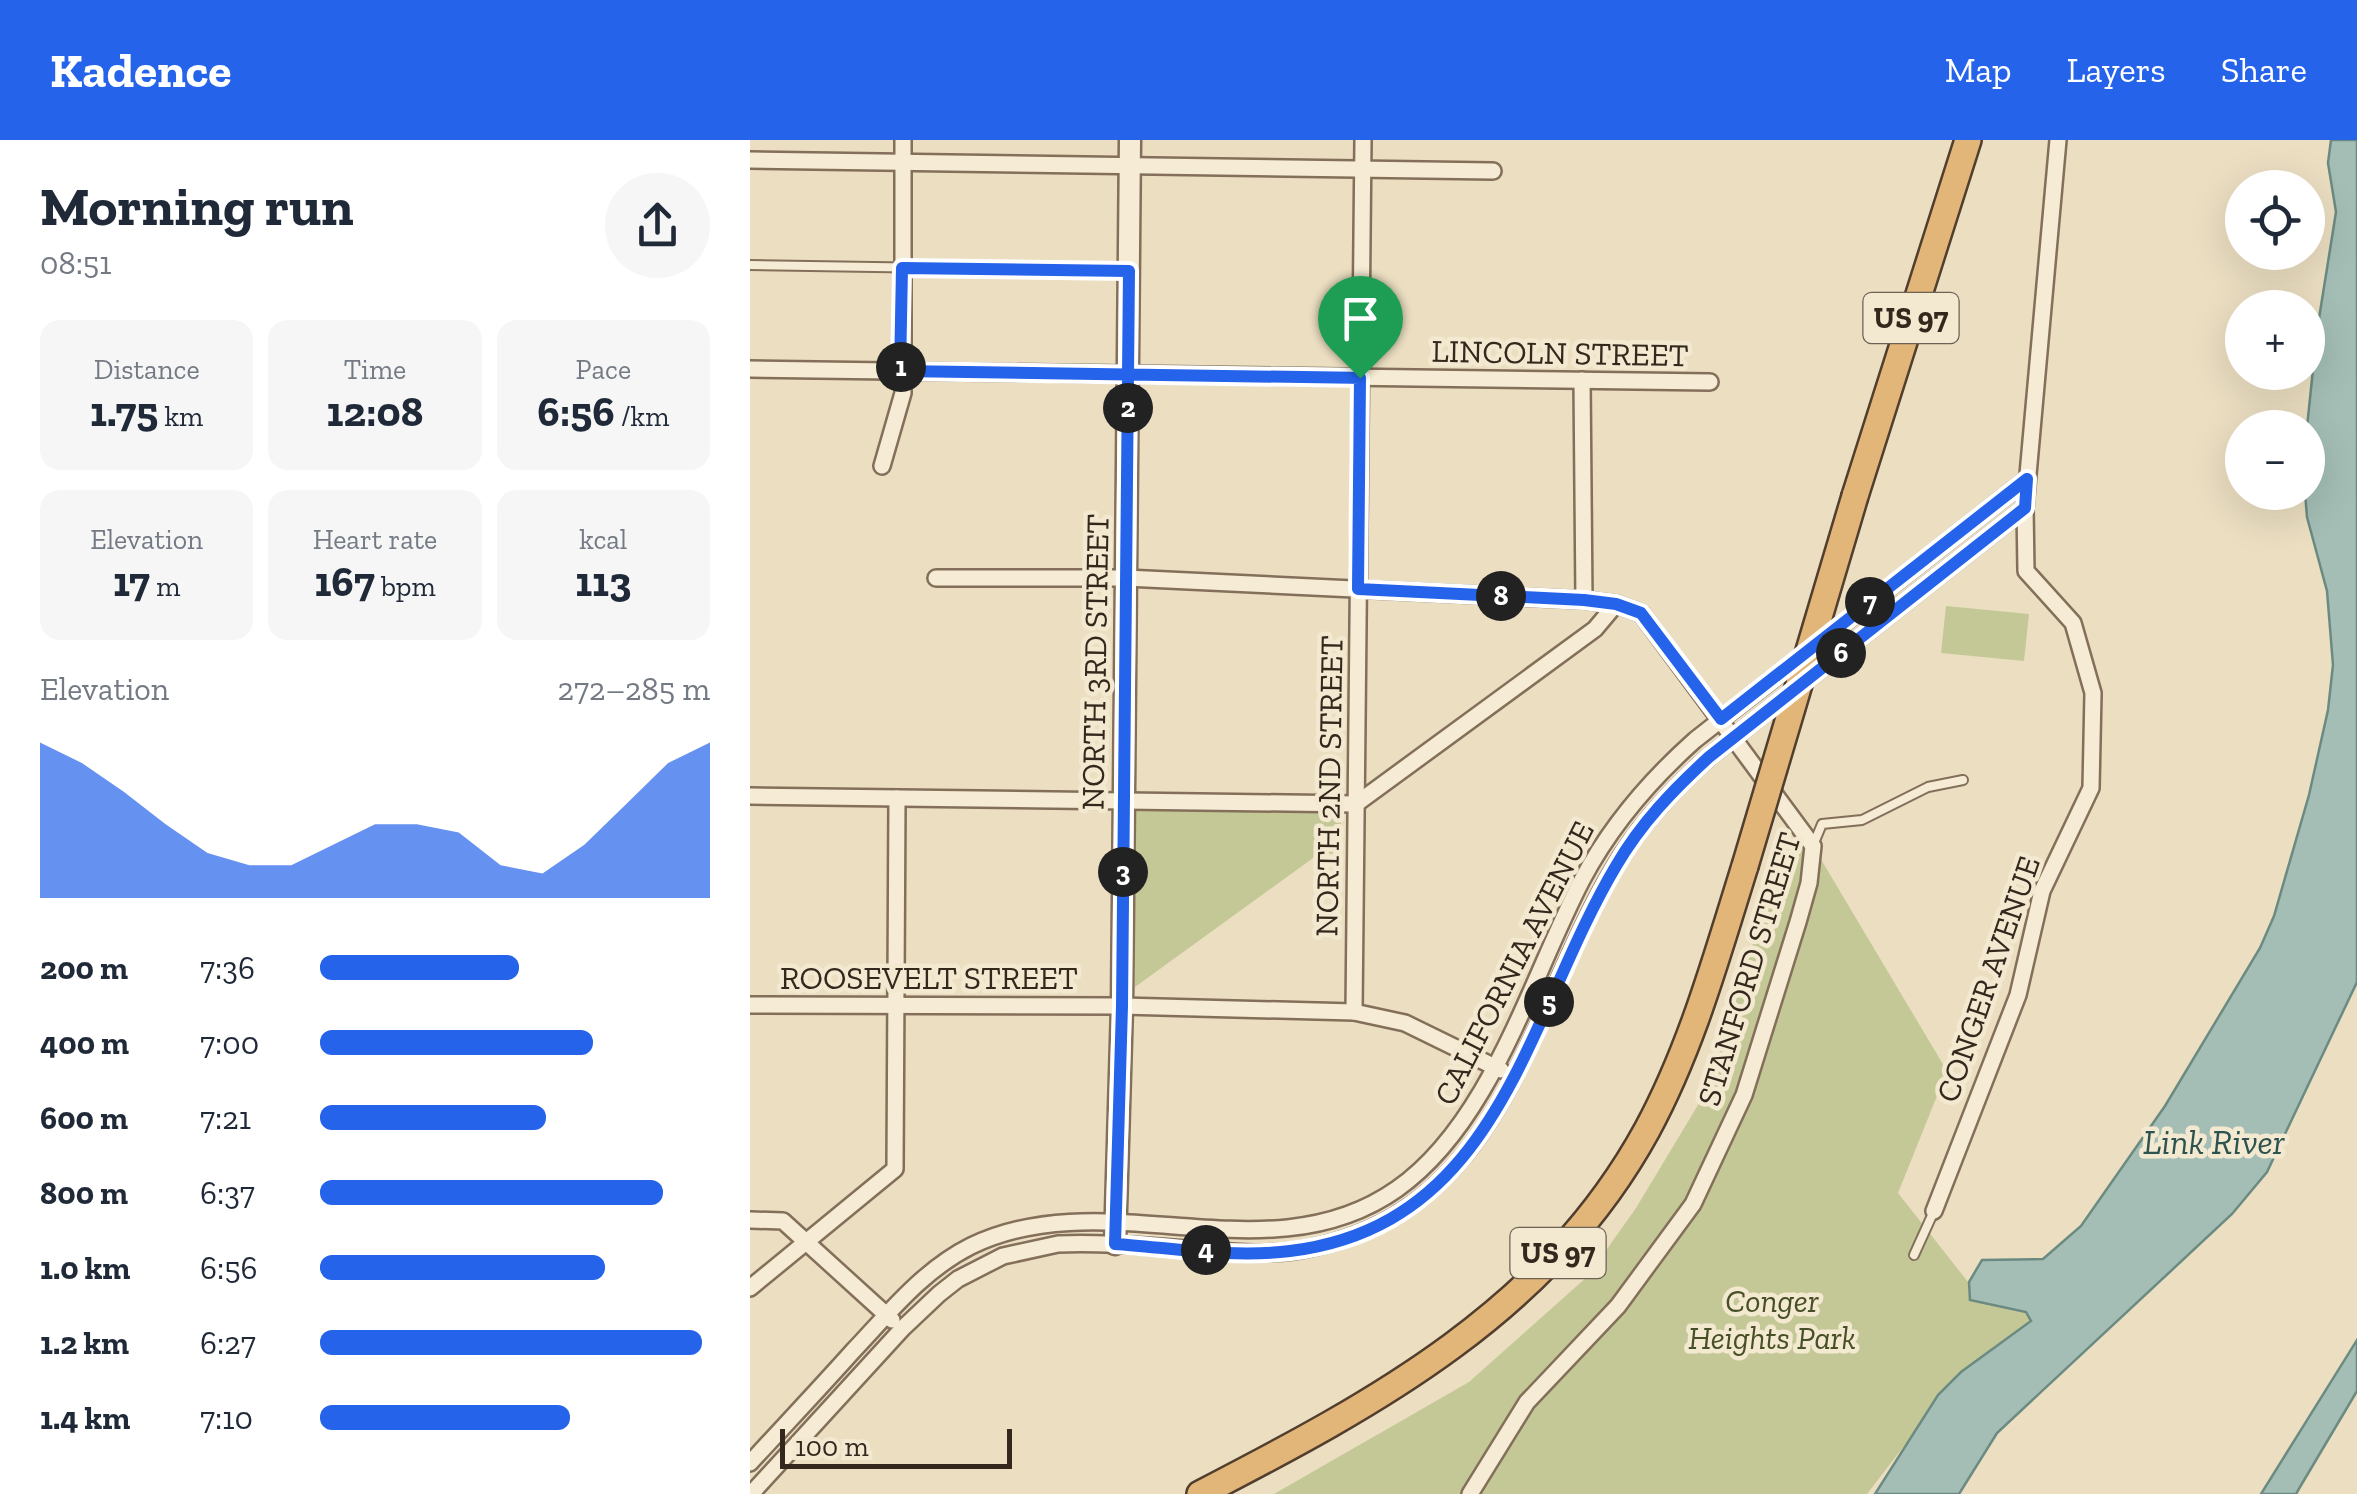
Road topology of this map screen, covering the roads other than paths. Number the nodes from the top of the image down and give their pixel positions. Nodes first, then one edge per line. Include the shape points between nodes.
1 (903, 140) edge
2 (1130, 140) edge
3 (1363, 140) edge
4 (1949, 140) edge
5 (1968, 140) edge
6 (2058, 140) edge
7 (750, 160) edge
8 (902, 162) junction
9 (1130, 166) junction
10 (1362, 168) junction
11 (1493, 170) dead end
12 (750, 265) edge
13 (902, 268) junction
14 (1129, 271) junction
15 (750, 369) edge
16 (900, 371) junction
17 (1128, 374) junction
18 (1360, 378) junction
19 (1582, 380) junction
20 (1710, 382) dead end
21 (882, 466) dead end
22 (2027, 479) junction
23 (1855, 496) junction
24 (2025, 508) junction
25 (936, 578) dead end
26 (1126, 578) junction
27 (1358, 589) junction
28 (1584, 600) junction
29 (1616, 604) junction
30 (1721, 719) junction
31 (1735, 736) junction
32 (1963, 780) dead end
33 (750, 796) edge
34 (897, 798) junction
35 (1124, 800) junction
36 (1356, 804) junction
37 (1813, 846) junction
38 (750, 1005) edge
39 (1122, 1006) junction
40 (898, 1008) junction
41 (1354, 1012) junction
42 (1493, 1067) junction
43 (1514, 1076) junction
44 (1934, 1210) joint
45 (750, 1220) edge
46 (1116, 1222) junction
47 (808, 1243) junction
48 (1115, 1244) junction
49 (1914, 1255) dead end
50 (750, 1288) edge
51 (886, 1315) junction
52 (903, 1328) junction
53 (750, 1463) edge
54 (751, 1494) edge
55 (1200, 1494) edge
56 (1470, 1494) edge

1 - 8 street
2 - 9 street, NORTH 3RD STREET
3 - 10 street, NORTH 2ND STREET
4 - 23 highway
5 - 23 highway, US 97
6 - 22 street, CONGER AVENUE
7 - 8 street
8 - 9 street
8 - 13 street
9 - 10 street
9 - 14 street, NORTH 3RD STREET
10 - 11 street
10 - 18 street, NORTH 2ND STREET
12 - 13 lane
13 - 14 lane
13 - 16 street
14 - 17 street, NORTH 3RD STREET
15 - 16 street, LINCOLN STREET
16 - 17 street, LINCOLN STREET
16 - 21 street via 903,394
17 - 18 street, LINCOLN STREET
17 - 26 street, NORTH 3RD STREET
18 - 19 street, LINCOLN STREET
18 - 27 street, NORTH 2ND STREET
19 - 20 street, LINCOLN STREET
19 - 28 street
22 - 24 street, CONGER AVENUE
22 - 30 street, CALIFORNIA AVENUE
23 - 55 highway, US 97, bridge via 1701,1006 1666,1092 1625,1166 1571,1238 1515,1296 1417,1374
24 - 31 street, CALIFORNIA AVENUE
24 - 44 street, CONGER AVENUE via 2026,570 2073,622 2092,693 2090,788 2042,891 2018,995
25 - 26 street
26 - 27 street
26 - 35 street, NORTH 3RD STREET
27 - 28 street
27 - 36 street, NORTH 2ND STREET
28 - 29 street
29 - 30 street via 1641,613
29 - 36 street via 1594,629
30 - 31 street
30 - 42 street, CALIFORNIA AVENUE via 1650,782 1611,831
31 - 37 street
31 - 43 street, CALIFORNIA AVENUE via 1666,797 1630,844
32 - 37 lane, STANFORD STREET via 1928,787 1862,820 1822,824
33 - 34 street
34 - 35 street
34 - 40 street
35 - 36 street
35 - 39 street, NORTH 3RD STREET
36 - 41 street, NORTH 2ND STREET
37 - 56 street, STANFORD STREET via 1809,883 1744,1096 1692,1204 1618,1306 1527,1402
38 - 40 street, ROOSEVELT STREET
39 - 40 street, ROOSEVELT STREET
39 - 41 street, ROOSEVELT STREET
39 - 46 street, NORTH 3RD STREET
40 - 47 street via 895,1169
41 - 42 street, ROOSEVELT STREET via 1405,1023
42 - 43 street, ROOSEVELT STREET
42 - 46 street, CALIFORNIA AVENUE via 1437,1154 1394,1191 1357,1210 1268,1231
43 - 48 street, CALIFORNIA AVENUE via 1478,1140 1445,1179 1366,1231 1269,1253
44 - 49 lane, CONGER AVENUE
45 - 47 street via 782,1221
46 - 48 street, NORTH 3RD STREET
46 - 51 street, CALIFORNIA AVENUE via 1056,1222 996,1236 946,1261
47 - 50 street
47 - 51 street
48 - 52 street, CALIFORNIA AVENUE via 1058,1244 1004,1256 958,1280
51 - 52 street
51 - 53 street, CALIFORNIA AVENUE
52 - 54 street, CALIFORNIA AVENUE

